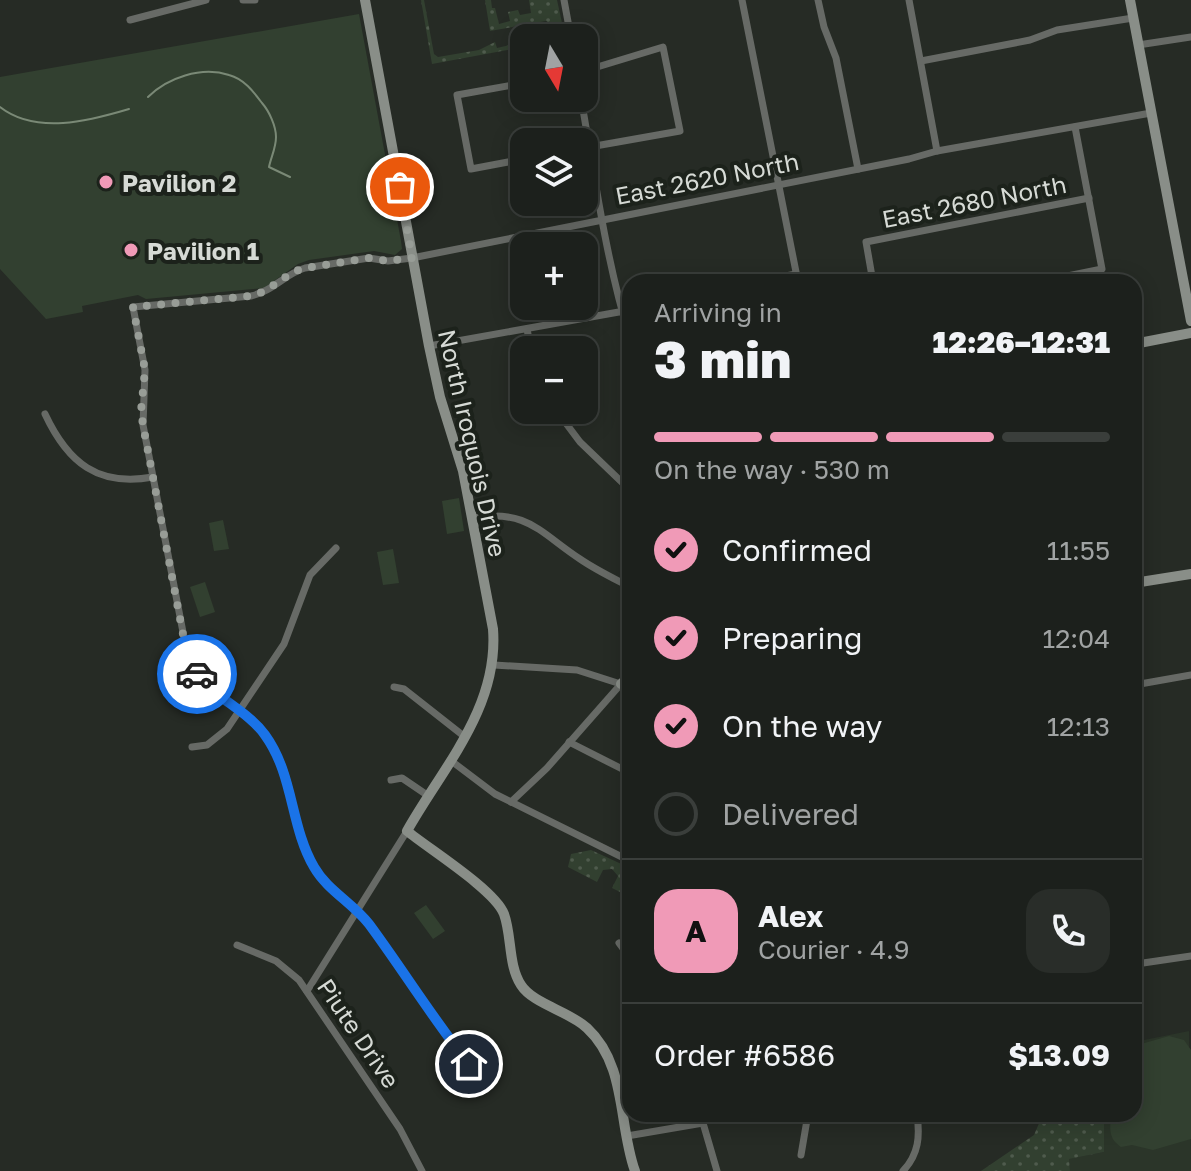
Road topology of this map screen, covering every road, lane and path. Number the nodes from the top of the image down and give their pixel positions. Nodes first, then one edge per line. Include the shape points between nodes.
1 (206, 0) edge
2 (243, 0) edge
3 (255, 0) edge
4 (365, 0) edge
5 (564, 0) edge
6 (742, 0) edge
7 (818, 0) edge
8 (909, 0) edge
9 (1130, 0) edge
10 (1133, 18) junction
11 (130, 20) dead end
12 (568, 24) edge
13 (1191, 37) edge
14 (1138, 45) junction
15 (921, 61) junction
16 (598, 67) edge
17 (510, 86) edge
18 (1151, 113) junction
19 (1075, 127) junction
20 (598, 146) edge
21 (937, 151) junction
22 (510, 162) edge
23 (858, 169) junction
24 (777, 185) junction
25 (598, 196) edge
26 (1089, 198) junction
27 (603, 218) junction
28 (412, 258) junction
29 (796, 274) edge
30 (872, 274) edge
31 (1077, 274) edge
32 (622, 294) edge
33 (622, 311) edge
34 (1191, 321) edge
35 (527, 329) junction
36 (1191, 333) edge
37 (528, 336) edge
38 (1142, 342) edge
39 (429, 346) junction
40 (45, 414) dead end
41 (566, 424) edge
42 (153, 477) junction
43 (622, 482) edge
44 (472, 518) junction
45 (336, 548) dead end
46 (1191, 574) edge
47 (1142, 582) edge
48 (622, 583) edge
49 (494, 665) junction
50 (1191, 675) edge
51 (622, 681) edge
52 (1142, 684) edge
53 (394, 687) dead end
54 (622, 687) edge
55 (240, 710) junction
56 (465, 737) junction
57 (569, 742) junction
58 (192, 747) dead end
59 (450, 760) junction
60 (622, 769) edge
61 (391, 780) dead end
62 (427, 795) junction
63 (511, 802) junction
64 (407, 831) junction
65 (622, 857) edge
66 (357, 911) junction
67 (619, 943) dead end
68 (237, 945) dead end
69 (622, 947) edge
70 (1191, 956) edge
71 (1142, 963) edge
72 (307, 991) junction
73 (469, 1064) dead end
74 (622, 1109) edge
75 (624, 1122) edge
76 (807, 1122) edge
77 (917, 1122) edge
78 (703, 1123) joint
79 (627, 1136) junction
80 (801, 1155) dead end
81 (422, 1171) edge
82 (635, 1171) edge
83 (717, 1171) edge
84 (903, 1171) edge

1 - 11 street
2 - 3 street
4 - 28 street, North Iroquois Drive
5 - 12 street
6 - 24 street
7 - 23 street via 836,58
8 - 15 street
9 - 10 street
10 - 14 street
10 - 15 street
13 - 14 street
14 - 18 street
15 - 21 street
16 - 20 street via 663,47 680,131
17 - 22 street via 457,95 471,169
18 - 19 street, East 2620 North
18 - 34 street
19 - 21 street, East 2620 North
19 - 26 street
21 - 23 street, East 2620 North
23 - 24 street, East 2620 North
24 - 27 street, East 2620 North
24 - 29 street
25 - 27 street
26 - 30 street, East 2680 North via 866,242
26 - 31 street via 1102,269
27 - 28 street, East 2620 North
27 - 32 street
28 - 39 street, North Iroquois Drive
28 - 42 street, East 2620 North via 369,258 305,268 251,296 133,307 145,370 141,411
33 - 35 street
35 - 37 street
35 - 39 street
36 - 38 street
39 - 44 street, North Iroquois Drive
40 - 42 street via 75,460 88,469 123,480
41 - 43 street
42 - 55 street via 188,658 205,685
44 - 48 street via 502,516 534,524
44 - 49 street, North Iroquois Drive via 493,629
45 - 55 street via 310,575 284,644
46 - 47 street
49 - 51 street via 577,670
49 - 56 street, North Iroquois Drive via 479,713
50 - 52 street
53 - 56 street via 404,689
54 - 57 street
55 - 58 street via 207,745
55 - 66 street via 260,728 279,758 314,868
56 - 59 street, North Iroquois Drive
57 - 60 street
57 - 63 street
59 - 62 street, North Iroquois Drive
59 - 63 street
61 - 62 street via 402,778
62 - 64 street, North Iroquois Drive
63 - 65 street
64 - 66 street, North Iroquois Drive
64 - 74 street via 496,901 504,913 523,988 579,1021 601,1043 616,1076
66 - 72 street, North Iroquois Drive
66 - 73 street
67 - 69 street
68 - 72 street, Piute Drive via 276,961
70 - 71 street
72 - 81 street, Piute Drive via 400,1129
75 - 79 street
76 - 80 street
77 - 84 street via 918,1145
78 - 79 street
78 - 83 street
79 - 82 street

